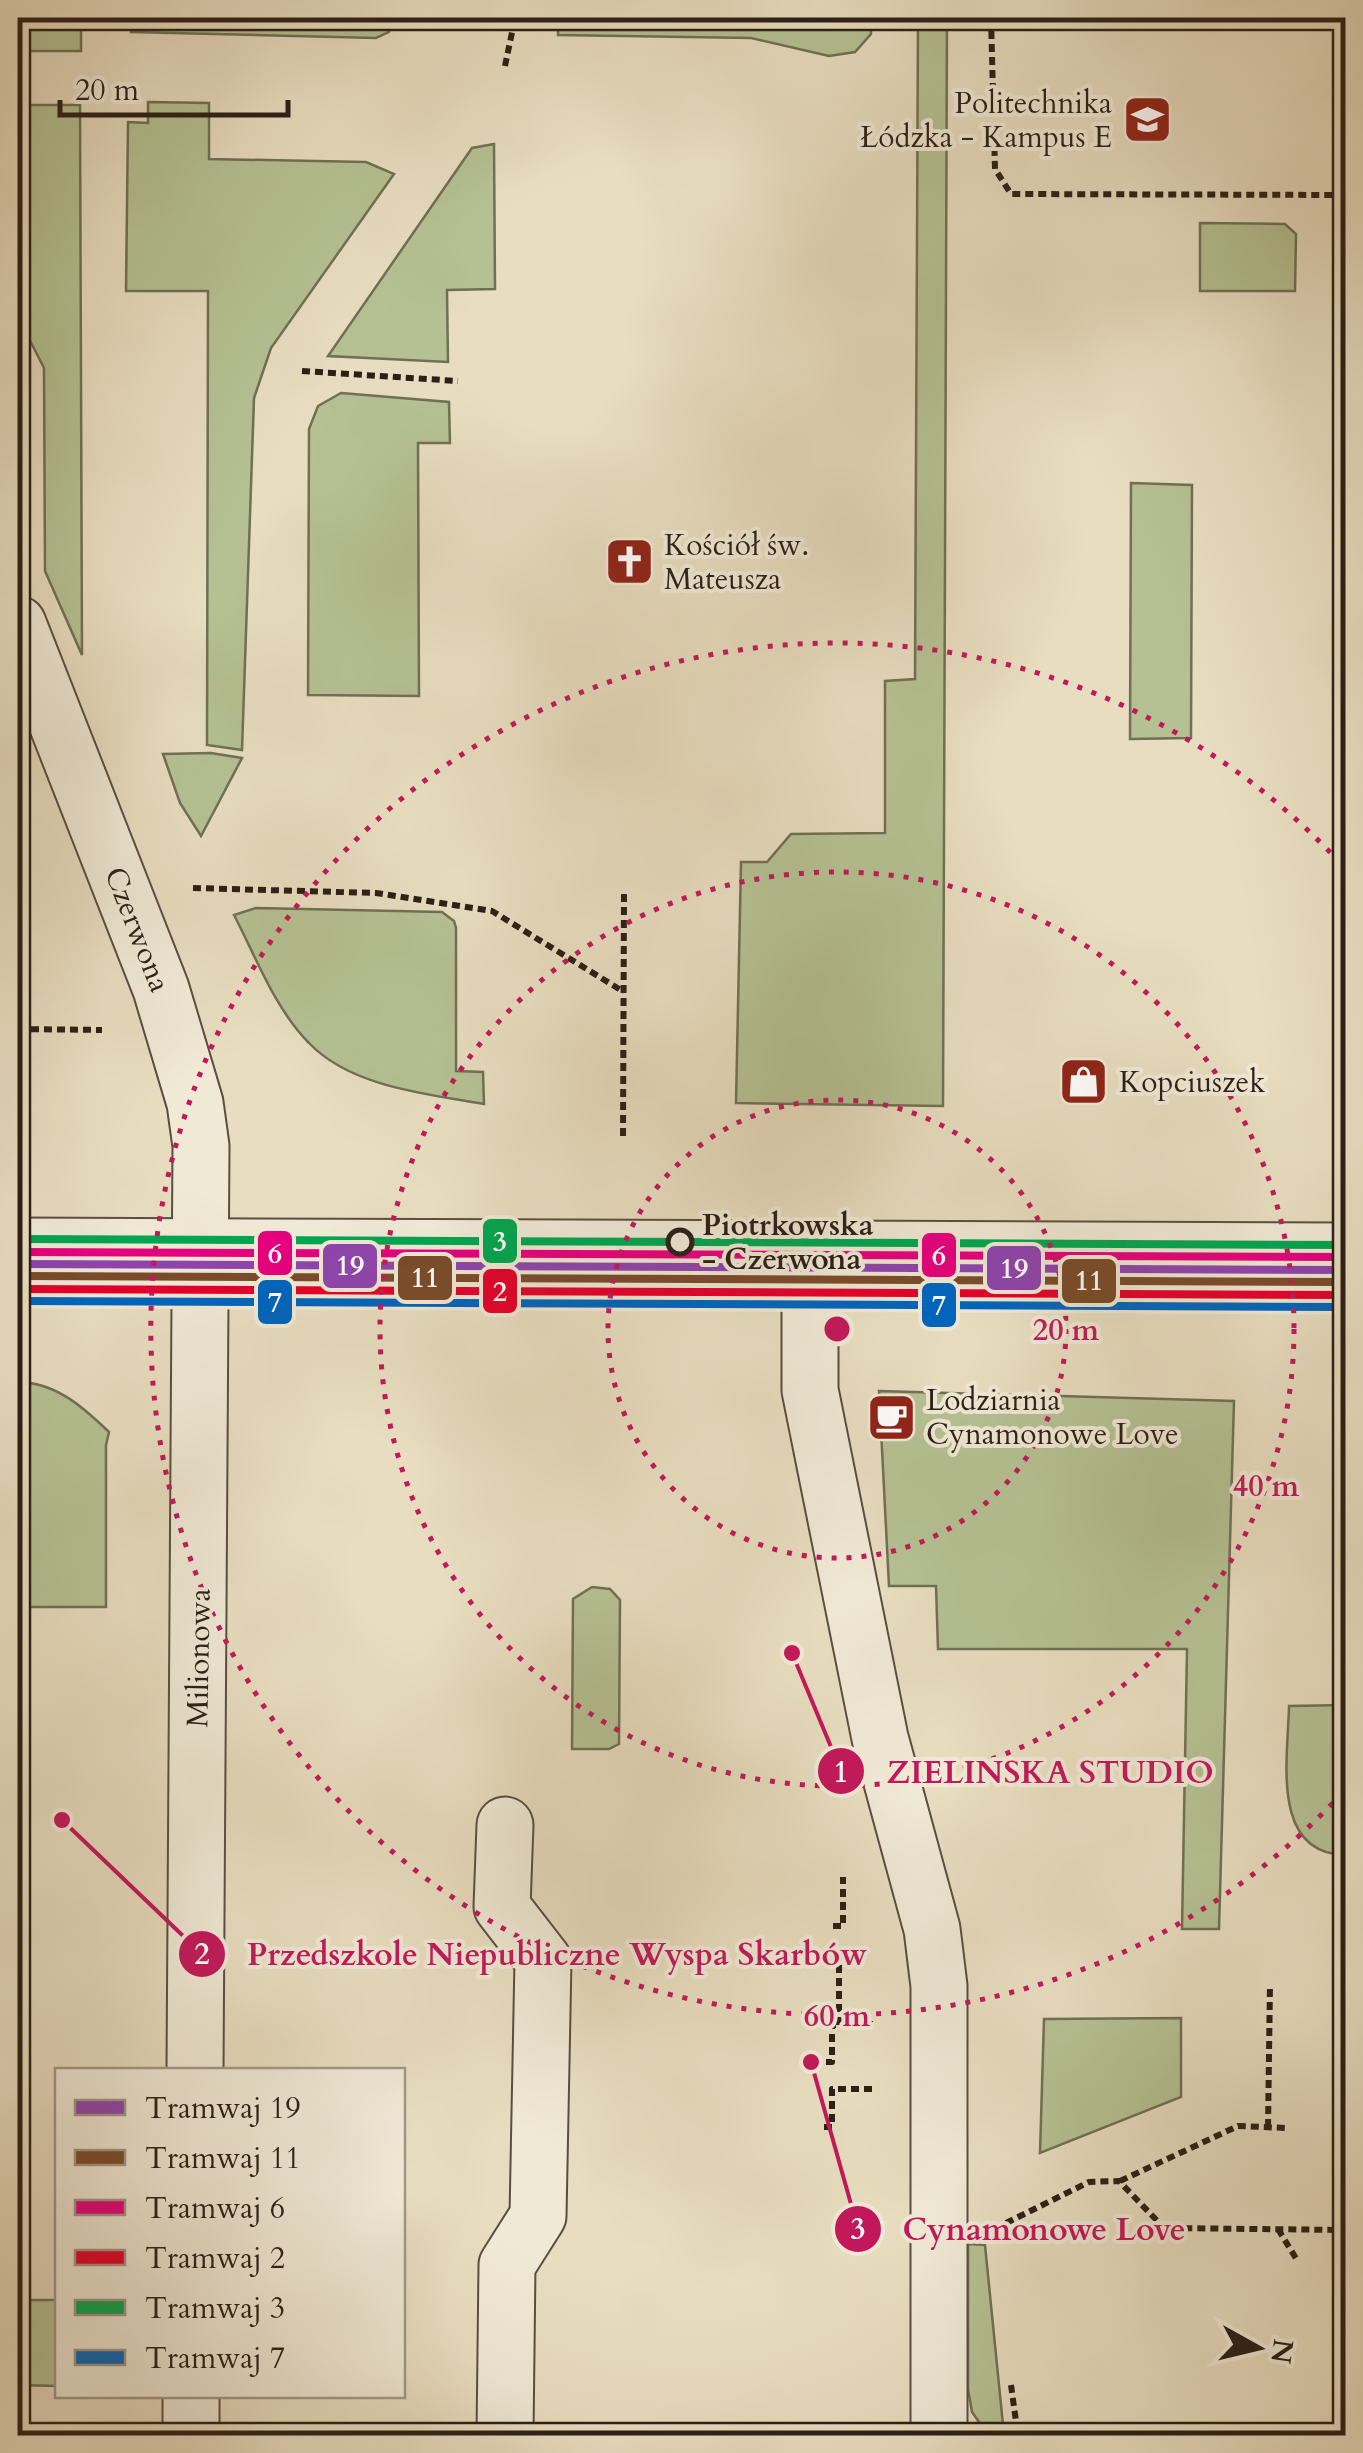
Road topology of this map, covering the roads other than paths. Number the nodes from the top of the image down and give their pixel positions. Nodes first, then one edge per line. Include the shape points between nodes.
1 (18, 624) edge
2 (18, 1246) edge
3 (202, 1246) junction
4 (810, 1250) junction
5 (1346, 1251) edge
6 (504, 1825) dead end
7 (195, 2068) edge
8 (192, 2398) edge
9 (191, 2436) edge
10 (505, 2436) edge
11 (939, 2436) edge

1 - 3 street, Czerwona via 183,1060 201,1146
2 - 3 street
3 - 4 street
3 - 7 street, Milionowa
4 - 5 street
4 - 11 street via 810,1390 880,1738 932,1929 939,1986
6 - 10 street via 502,1906 543,1960 538,2216 507,2265
8 - 9 street

